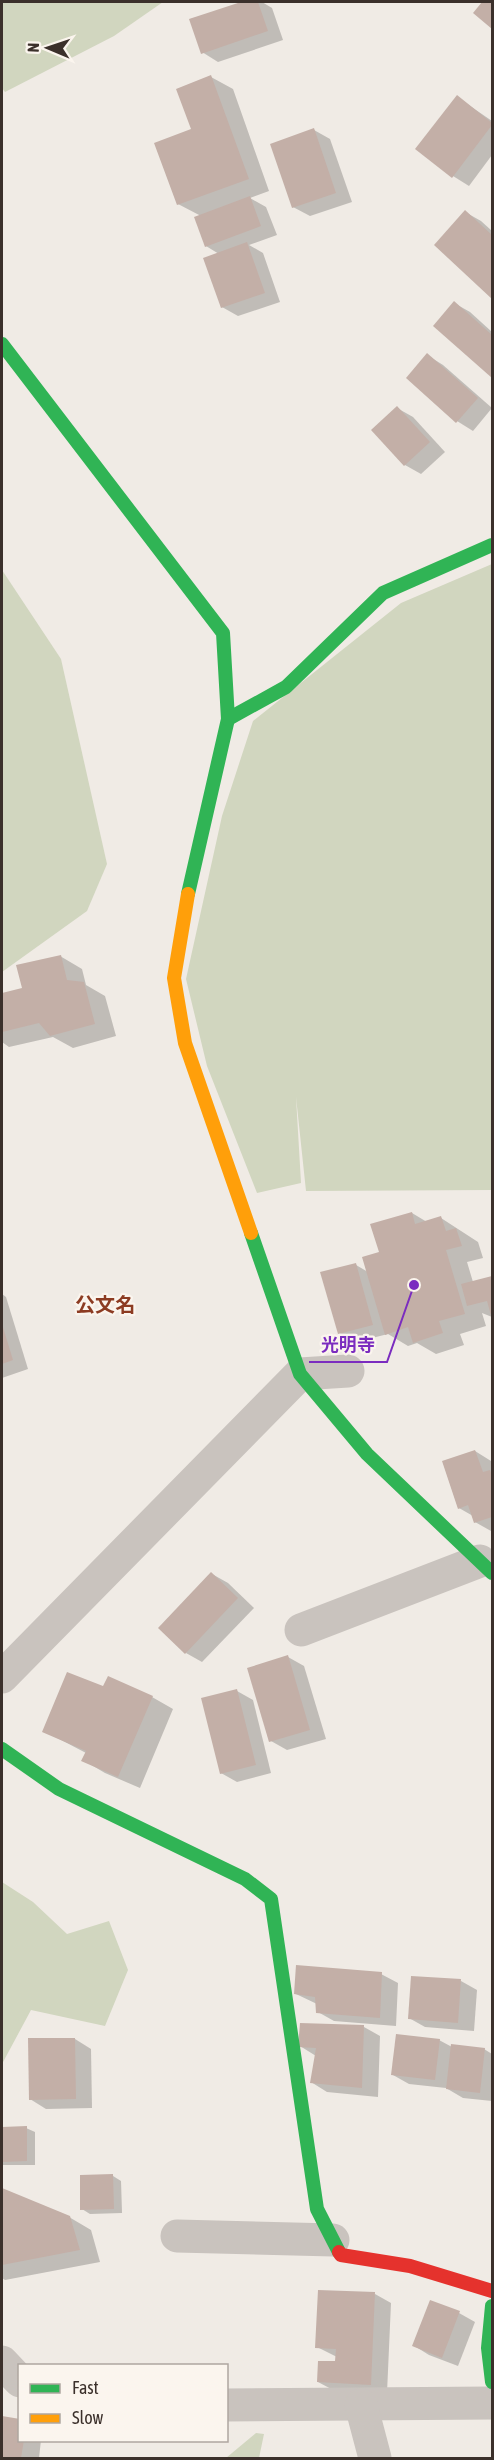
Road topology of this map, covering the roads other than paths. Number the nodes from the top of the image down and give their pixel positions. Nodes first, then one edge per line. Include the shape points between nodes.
1 (2, 344) edge
2 (492, 545) edge
3 (228, 719) junction
4 (348, 1371) dead end
5 (300, 1374) junction
6 (486, 1567) edge
7 (301, 1630) dead end
8 (2, 1677) edge
9 (2, 1751) edge
10 (177, 2236) dead end
11 (333, 2240) junction
12 (492, 2291) edge
13 (492, 2306) edge
14 (2, 2362) edge
15 (18, 2379) edge
16 (492, 2382) edge
17 (492, 2403) edge
18 (228, 2405) edge
19 (361, 2405) junction
20 (375, 2458) edge

1 - 3 street via 223,633
2 - 3 street via 383,592 286,687
3 - 5 street via 188,893 174,978 185,1043
4 - 5 street
5 - 6 street via 367,1454
5 - 8 street
6 - 7 street
9 - 11 street via 59,1788 245,1879 271,1899 317,2209
10 - 11 street
11 - 12 street via 341,2255 410,2266
13 - 16 street via 488,2348
14 - 15 street
17 - 19 street
18 - 19 street
19 - 20 street

